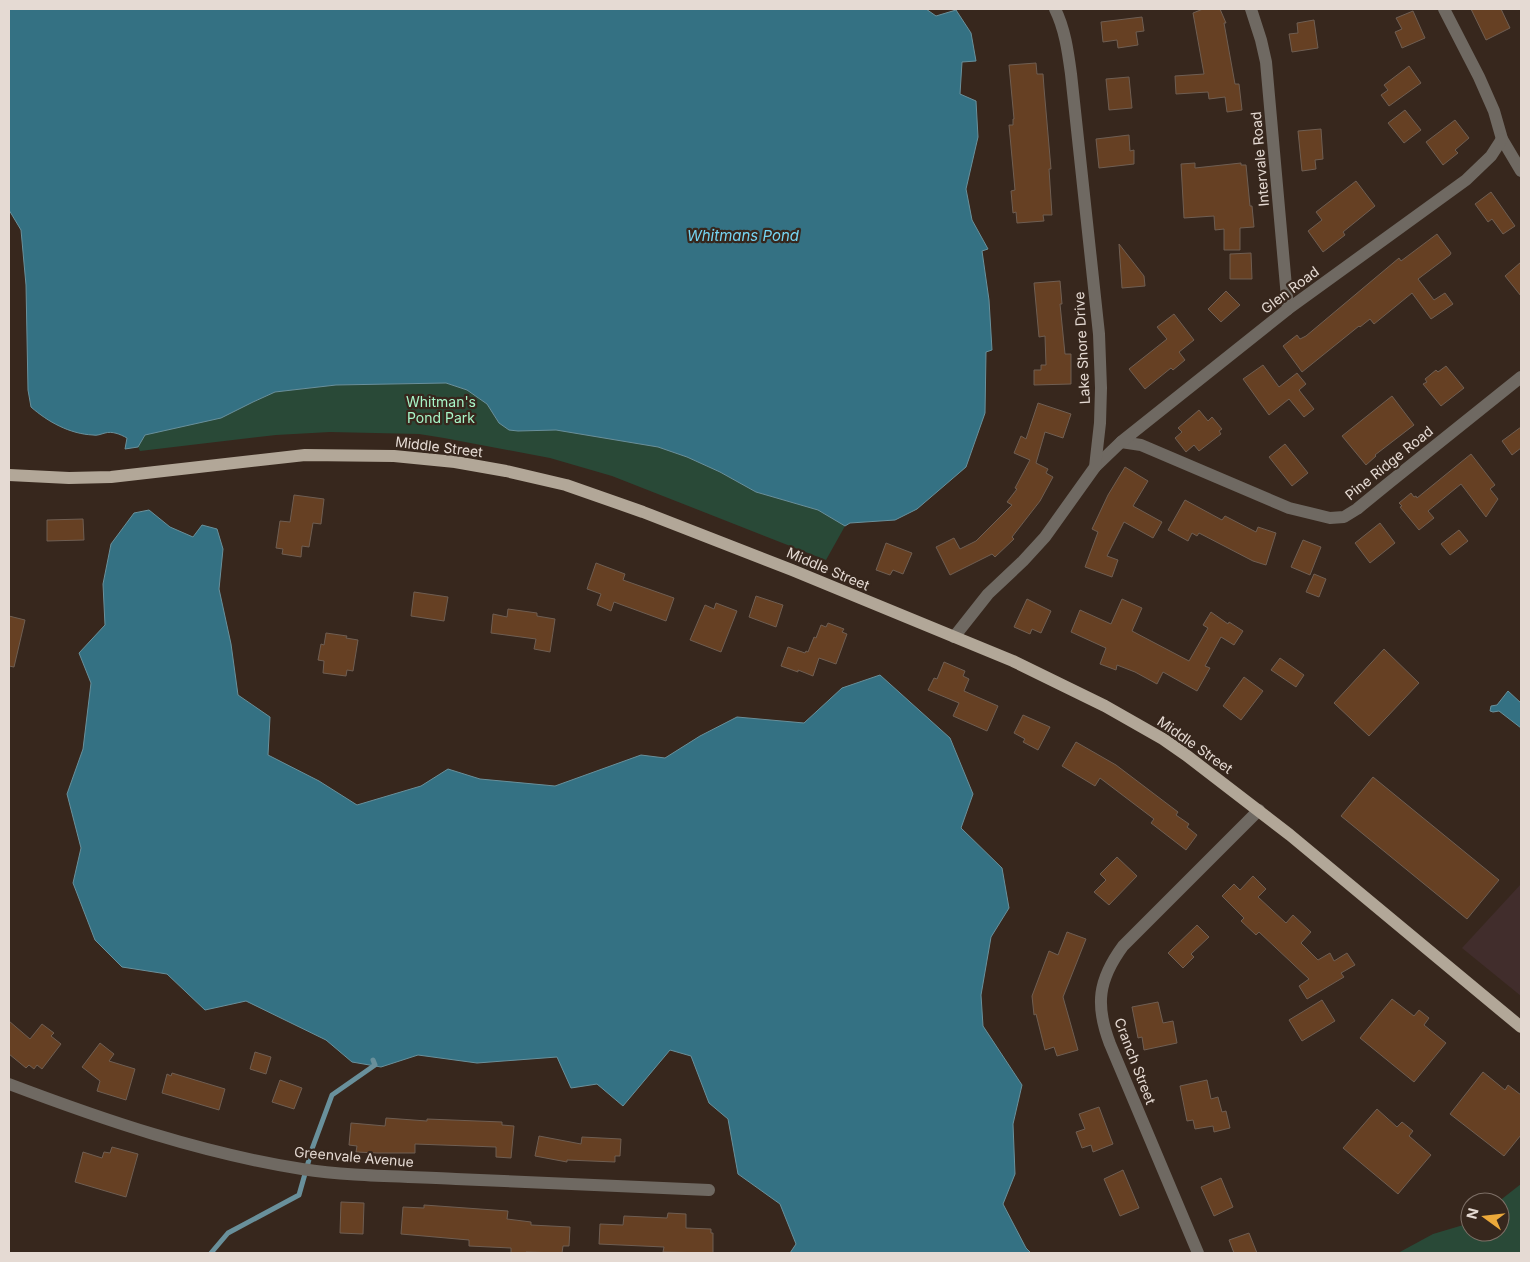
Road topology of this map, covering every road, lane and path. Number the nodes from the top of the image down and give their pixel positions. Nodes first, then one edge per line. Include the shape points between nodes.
1 (1055, 9) edge
2 (1251, 9) edge
3 (1444, 9) edge
4 (1502, 139) junction
5 (1521, 171) edge
6 (1288, 309) junction
7 (1521, 377) edge
8 (1121, 442) junction
9 (1095, 467) junction
10 (9, 474) edge
11 (954, 636) junction
12 (1259, 810) junction
13 (1521, 1027) edge
14 (9, 1084) edge
15 (709, 1190) dead end
16 (1198, 1253) edge

1 - 9 street, Lake Shore Drive via 1066,40 1071,74 1099,334 1100,423
2 - 6 street, Intervale Road via 1266,62
3 - 4 street via 1479,77
4 - 5 street
4 - 6 street, Glen Road via 1491,156 1466,180
6 - 8 street, Glen Road
7 - 8 street, Pine Ridge Road via 1344,517 1330,518 1289,508 1158,452
8 - 9 street, Glen Road
9 - 11 street, Lake Shore Drive via 1045,537 988,594
10 - 11 main road, Middle Street via 111,477 305,455 394,456 455,462 506,471 598,495
11 - 12 main road, Middle Street via 1105,706 1163,739
12 - 13 main road, Middle Street
12 - 16 street, Cranch Street via 1123,946 1113,959 1101,991 1104,1027
14 - 15 street, Greenvale Avenue via 203,1149 316,1171

